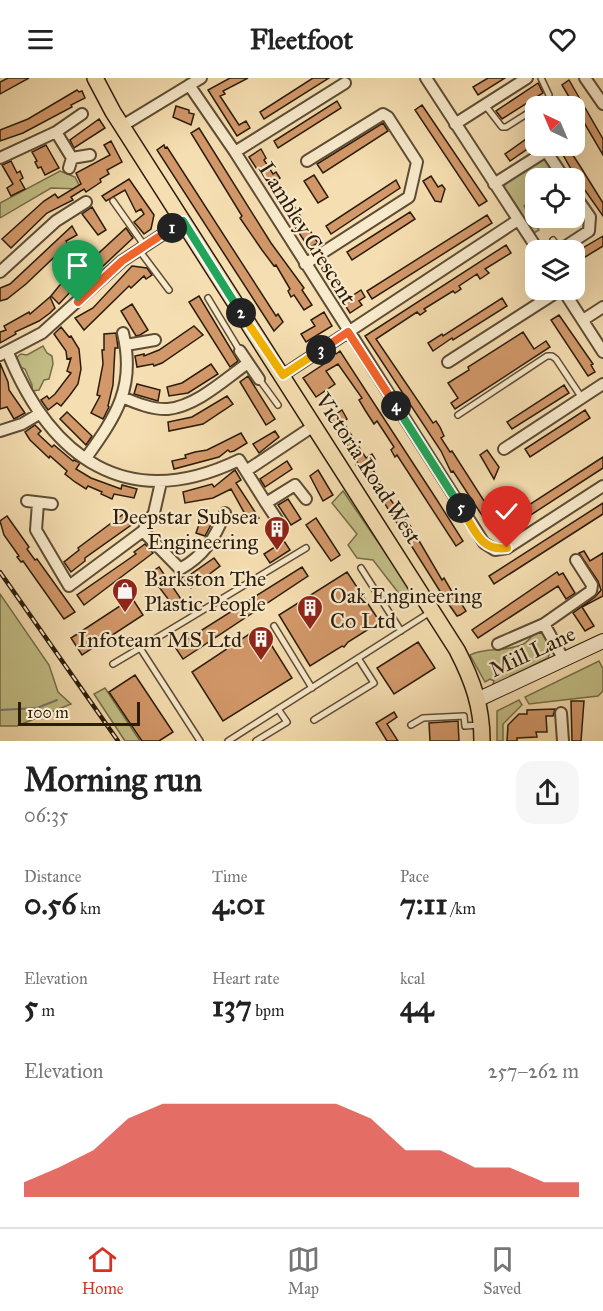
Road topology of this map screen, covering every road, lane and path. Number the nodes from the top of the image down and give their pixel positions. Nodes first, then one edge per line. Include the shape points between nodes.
1 (95, 78) edge
2 (426, 78) edge
3 (527, 78) edge
4 (541, 78) edge
5 (585, 78) edge
6 (194, 81) edge
7 (345, 83) dead end
8 (549, 96) edge
9 (603, 104) edge
10 (485, 105) junction
11 (82, 114) dead end
12 (525, 115) edge
13 (455, 124) junction
14 (122, 126) junction
15 (56, 132) junction
16 (235, 152) junction
17 (90, 156) dead end
18 (0, 158) edge
19 (307, 161) dead end
20 (557, 168) edge
21 (494, 183) junction
22 (113, 201) dead end
23 (86, 202) dead end
24 (585, 210) edge
25 (518, 220) junction
26 (183, 221) junction
27 (531, 240) edge
28 (575, 240) edge
29 (141, 247) junction
30 (305, 264) junction
31 (0, 272) edge
32 (169, 290) dead end
33 (208, 298) dead end
34 (545, 300) edge
35 (568, 300) edge
36 (603, 307) edge
37 (583, 320) junction
38 (348, 332) junction
39 (123, 333) dead end
40 (155, 340) dead end
41 (126, 345) junction
42 (240, 351) joint
43 (603, 352) edge
44 (4, 354) edge
45 (448, 362) dead end
46 (248, 363) junction
47 (283, 375) junction
48 (259, 379) joint
49 (603, 384) edge
50 (122, 398) junction
51 (582, 398) junction
52 (278, 405) dead end
53 (39, 414) junction
54 (458, 415) dead end
55 (315, 425) junction
56 (0, 431) edge
57 (504, 449) dead end
58 (86, 458) junction
59 (246, 471) junction
60 (161, 482) junction
61 (603, 486) edge
62 (306, 499) dead end
63 (27, 501) dead end
64 (38, 503) junction
65 (266, 503) junction
66 (52, 504) dead end
67 (225, 513) dead end
68 (282, 527) dead end
69 (143, 531) junction
70 (306, 548) dead end
71 (576, 560) dead end
72 (361, 568) dead end
73 (433, 611) junction
74 (544, 624) junction
75 (274, 626) dead end
76 (400, 631) junction
77 (603, 641) edge
78 (498, 644) dead end
79 (140, 648) junction
80 (358, 658) junction
81 (564, 660) junction
82 (113, 664) dead end
83 (312, 688) junction
84 (479, 699) junction
85 (278, 709) junction
86 (561, 713) dead end
87 (314, 720) dead end
88 (411, 725) dead end
89 (482, 725) junction
90 (198, 740) edge
91 (228, 741) edge
92 (256, 741) edge
93 (482, 741) edge
94 (562, 741) edge

1 - 14 main road, Victoria Road West
2 - 13 street
3 - 10 street
4 - 8 lane
5 - 9 street
6 - 14 street
6 - 16 street, Lambley Crescent
7 - 16 street
10 - 12 lane via 502,127
10 - 13 street
11 - 15 street
13 - 21 street
14 - 26 main road, Victoria Road West
15 - 17 street via 70,163
15 - 18 street
16 - 30 street, Lambley Crescent
19 - 30 street via 383,114 417,162 409,198
20 - 21 street via 546,151
21 - 25 street
22 - 29 lane
23 - 31 street via 56,221
24 - 28 street via 590,217 589,231
25 - 27 street
25 - 38 street
26 - 29 street
26 - 47 main road, Victoria Road West
29 - 32 lane
29 - 44 street via 42,333
30 - 38 street, Lambley Crescent
33 - 42 lane
34 - 45 street
35 - 37 street
36 - 37 street
37 - 43 street
38 - 47 street
38 - 61 street, Lambley Crescent via 484,543 495,549 507,548
39 - 41 street
40 - 41 street
41 - 50 street via 128,374
42 - 46 street
44 - 53 street
46 - 48 street
46 - 50 street via 186,404 166,409
47 - 55 main road, Victoria Road West
48 - 52 lane
49 - 51 street
50 - 58 street
51 - 54 lane via 556,359 547,356
51 - 57 street
53 - 56 street
53 - 58 street
55 - 59 street
55 - 73 main road, Victoria Road West
58 - 60 street via 119,477
59 - 60 street via 239,460 195,477
59 - 65 street
60 - 69 street via 154,513
62 - 65 street via 295,485
63 - 64 street
64 - 66 street
64 - 69 street via 36,530 69,586
65 - 68 street
67 - 69 street via 212,543 195,561 180,569
70 - 79 lane
71 - 74 street via 592,585 591,591
72 - 76 lane
73 - 76 lane
73 - 84 main road, Victoria Road West via 457,650
74 - 78 street
74 - 81 street
75 - 83 lane
76 - 80 lane
77 - 81 main road, Mill Lane
79 - 82 lane
79 - 90 lane
80 - 83 lane
80 - 87 lane via 374,683
81 - 84 main road, Mill Lane
83 - 85 lane
84 - 89 main road, Victoria Road West
85 - 91 lane
85 - 92 lane via 287,722
86 - 94 street
88 - 89 lane via 423,718 464,717 465,726
89 - 93 main road, Victoria Road West

